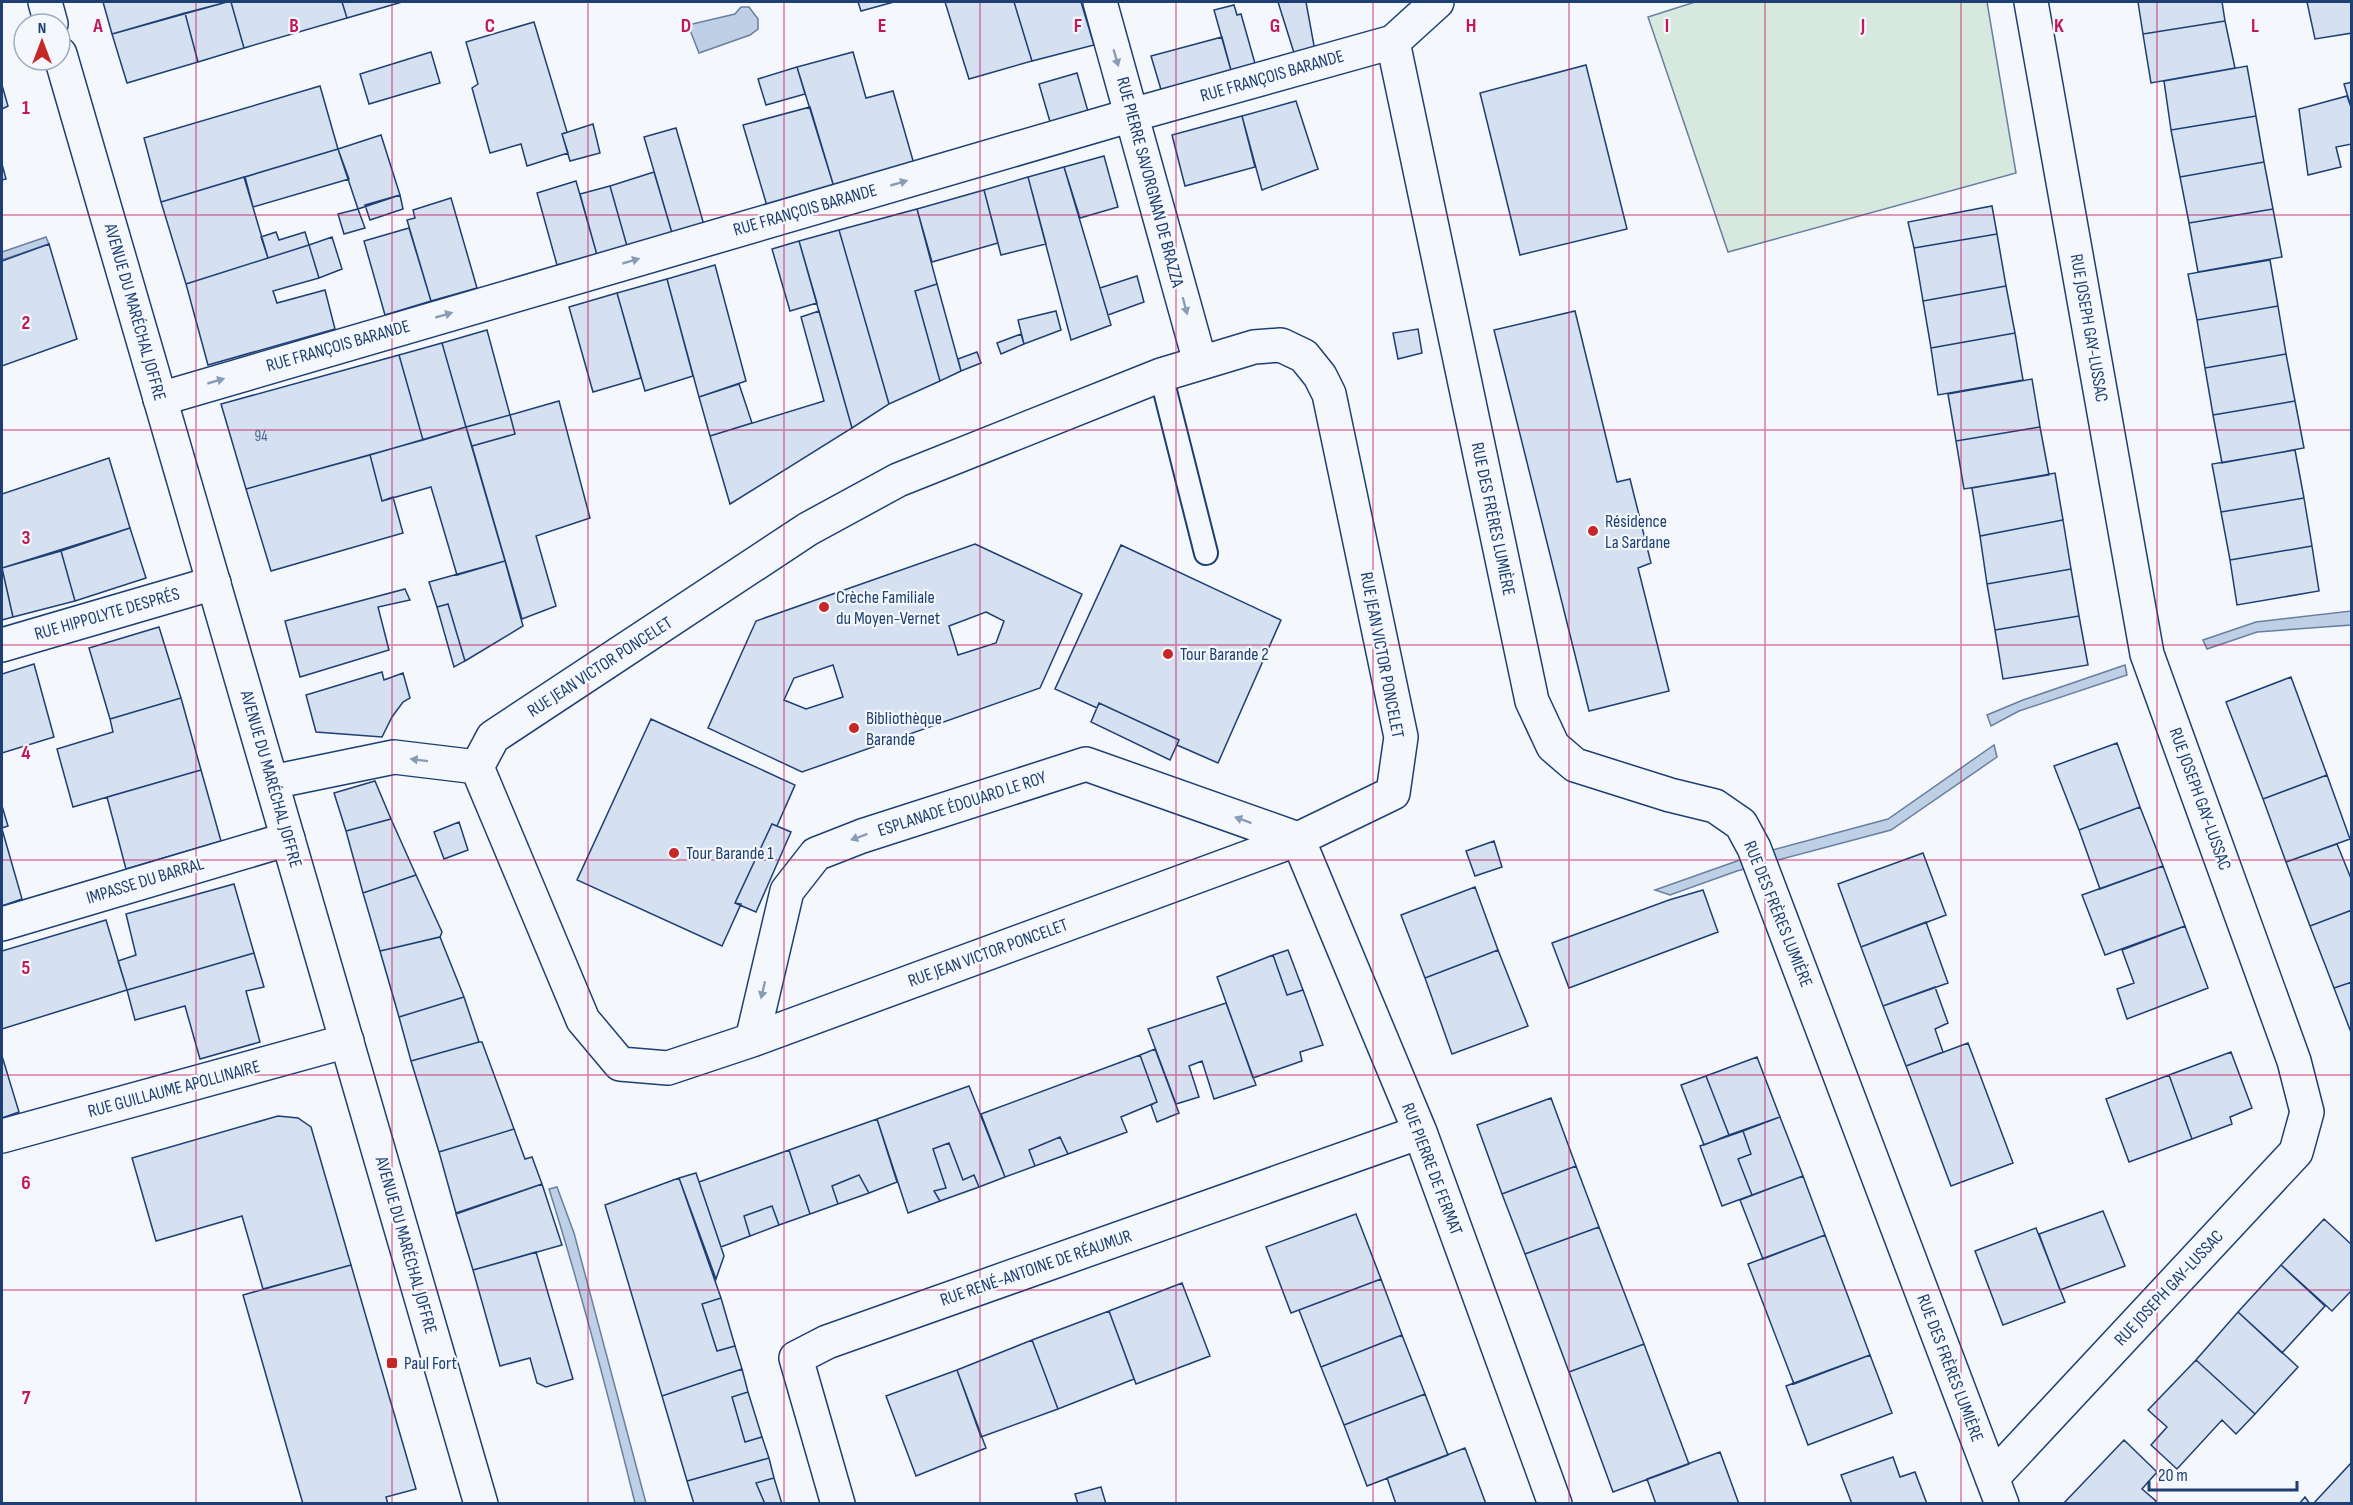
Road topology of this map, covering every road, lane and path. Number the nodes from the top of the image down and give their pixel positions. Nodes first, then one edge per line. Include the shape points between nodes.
1 (1100, 2) edge
2 (1437, 2) edge
3 (2031, 2) edge
4 (1393, 42) junction
5 (65, 72) edge
6 (1132, 115) junction
7 (1200, 362) junction
8 (1161, 375) junction
9 (160, 399) junction
10 (1206, 553) dead end
11 (214, 583) junction
12 (2, 645) edge
13 (477, 767) junction
14 (272, 782) junction
15 (288, 839) junction
16 (1298, 839) junction
17 (2, 924) edge
18 (752, 1040) junction
19 (347, 1041) junction
20 (1420, 1132) junction
21 (2, 1136) edge
22 (1997, 1491) edge
23 (481, 1503) edge
24 (838, 1503) edge
25 (1555, 1503) edge

1 -> 6 street, RUE PIERRE SAVORGNAN DE BRAZZA
2 - 4 street, RUE FRANÇOIS BARANDE
3 - 22 street, RUE JOSEPH GAY-LUSSAC via 2147,654 2294,1061 2307,1112 2296,1152
4 - 6 street, RUE FRANÇOIS BARANDE
4 - 22 street, RUE DES FRÈRES LUMIÈRE via 1532,701 1553,746 1575,765 1715,806 1741,824 1754,848
5 - 9 street, AVENUE DU MARÉCHAL JOFFRE
6 -> 7 street, RUE PIERRE SAVORGNAN DE BRAZZA
9 -> 6 street, RUE FRANÇOIS BARANDE
7 - 8 street, RUE JEAN VICTOR PONCELET
7 - 16 street, RUE JEAN VICTOR PONCELET via 1254,347 1281,345 1304,356 1320,376 1329,394 1401,737 1393,793
8 - 10 lane
8 - 13 street, RUE JEAN VICTOR PONCELET via 898,480 808,528 493,737
9 - 11 street, AVENUE DU MARÉCHAL JOFFRE
11 - 12 street, RUE HIPPOLYTE DESPRÉS
11 - 14 street, AVENUE DU MARÉCHAL JOFFRE
13 -> 14 street via 394,757
13 - 18 street, RUE JEAN VICTOR PONCELET via 583,1020 620,1064 668,1068
14 - 15 street, AVENUE DU MARÉCHAL JOFFRE
15 - 17 street, IMPASSE DU BARRAL
15 - 19 street, AVENUE DU MARÉCHAL JOFFRE
16 - 18 street, RUE JEAN VICTOR PONCELET
16 -> 18 street, ESPLANADE ÉDOUARD LE ROY via 1086,764 862,836 816,854 787,891
16 - 20 street, RUE PIERRE DE FERMAT
19 - 21 street, RUE GUILLAUME APOLLINAIRE
19 - 23 street, AVENUE DU MARÉCHAL JOFFRE
20 - 24 street, RUE RENÉ-ANTOINE DE RÉAUMUR via 827,1342 796,1358
20 - 25 street, RUE PIERRE DE FERMAT

